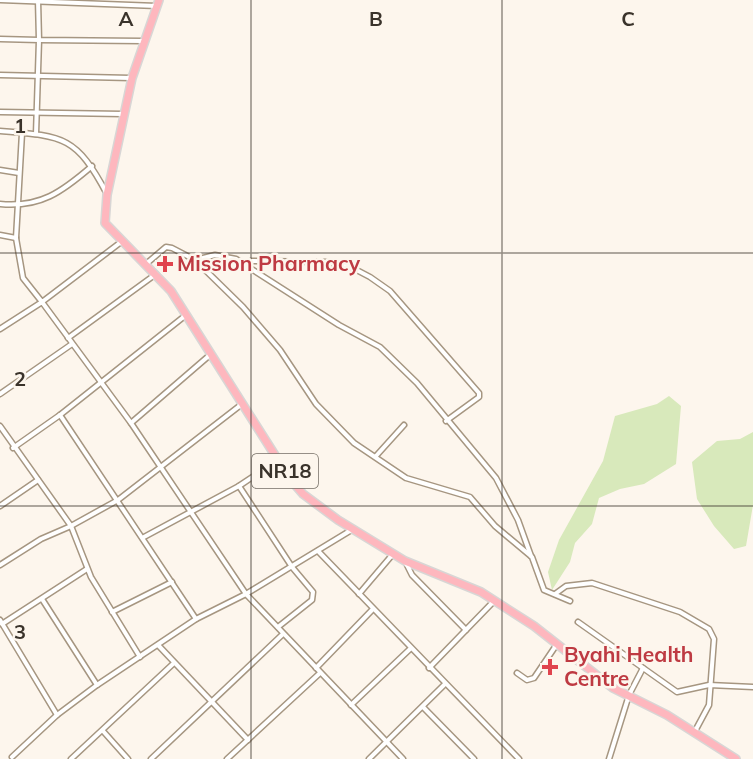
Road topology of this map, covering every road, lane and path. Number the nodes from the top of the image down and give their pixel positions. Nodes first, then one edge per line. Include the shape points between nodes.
1 (0, 0) edge
2 (38, 0) edge
3 (158, 3) edge
4 (0, 39) edge
5 (39, 40) junction
6 (143, 41) junction
7 (0, 75) edge
8 (40, 76) junction
9 (132, 78) junction
10 (38, 111) junction
11 (0, 112) edge
12 (123, 114) junction
13 (0, 131) edge
14 (22, 133) junction
15 (36, 134) junction
16 (92, 166) junction
17 (0, 170) edge
18 (19, 173) junction
19 (107, 195) junction
20 (0, 204) edge
21 (18, 205) junction
22 (0, 235) edge
23 (16, 238) junction
24 (121, 242) junction
25 (195, 260) junction
26 (146, 264) junction
27 (244, 264) junction
28 (156, 273) junction
29 (42, 302) junction
30 (186, 315) junction
31 (0, 329) edge
32 (68, 338) junction
33 (72, 344) junction
34 (211, 354) junction
35 (100, 381) junction
36 (0, 394) edge
37 (242, 404) junction
38 (60, 415) junction
39 (446, 421) junction
40 (130, 423) junction
41 (404, 425) dead end
42 (0, 426) edge
43 (14, 448) junction
44 (375, 456) junction
45 (278, 460) junction
46 (161, 469) junction
47 (38, 480) junction
48 (239, 486) junction
49 (118, 500) junction
50 (0, 506) edge
51 (192, 513) junction
52 (70, 526) junction
53 (354, 529) junction
54 (144, 537) junction
55 (318, 552) junction
56 (393, 554) junction
57 (532, 557) junction
58 (405, 561) junction
59 (0, 566) edge
60 (292, 567) junction
61 (87, 569) junction
62 (172, 582) junction
63 (246, 594) junction
64 (359, 594) junction
65 (555, 594) junction
66 (42, 599) junction
67 (494, 600) junction
68 (570, 601) dead end
69 (373, 609) junction
70 (112, 612) junction
71 (196, 619) junction
72 (578, 622) dead end
73 (1, 623) edge
74 (278, 627) junction
75 (466, 630) junction
76 (283, 634) junction
77 (558, 644) junction
78 (158, 645) junction
79 (410, 649) junction
80 (140, 657) junction
81 (174, 663) junction
82 (316, 668) junction
83 (429, 668) junction
84 (644, 668) junction
85 (320, 672) junction
86 (518, 673) dead end
87 (445, 684) junction
88 (97, 685) junction
89 (709, 685) junction
90 (753, 687) edge
91 (629, 695) junction
92 (212, 701) junction
93 (351, 705) junction
94 (423, 707) junction
95 (57, 715) junction
96 (103, 731) junction
97 (694, 734) junction
98 (248, 740) junction
99 (387, 742) junction
100 (12, 757) dead end
101 (516, 758) edge
102 (71, 759) edge
103 (128, 759) edge
104 (151, 759) edge
105 (228, 759) edge
106 (369, 759) edge
107 (403, 759) edge
108 (474, 759) edge
109 (609, 759) edge
110 (736, 759) edge

1 - 2 street
2 - 3 street
2 - 5 street
3 - 6 main road, NR18
4 - 5 street
5 - 6 street
5 - 8 street
6 - 9 main road, NR18
7 - 8 street
8 - 9 street
8 - 10 street
9 - 12 main road, NR18
10 - 11 street
10 - 12 street
10 - 15 street
12 - 19 main road, NR18
13 - 14 street
14 - 15 street
14 - 18 street
15 - 16 street via 69,142
16 - 19 street
16 - 21 street via 48,197
17 - 18 street
18 - 21 street
19 - 24 main road, NR18 via 105,223
20 - 21 street
21 - 23 street
22 - 23 street
23 - 29 street via 23,278
24 - 26 main road, NR18
24 - 29 street
25 - 26 street via 166,247
25 - 27 street via 227,255
25 - 44 street via 280,350 316,404 354,443
26 - 28 main road, NR18
27 - 39 street via 339,325 380,346 417,383
27 - 39 street via 308,260 341,264 390,291 479,393
28 - 30 main road, NR18
28 - 32 street
29 - 31 street
29 - 32 street
30 - 34 main road, NR18
30 - 35 street
32 - 33 street
33 - 35 street
33 - 36 street
34 - 37 main road, NR18
34 - 40 street
35 - 38 street
35 - 40 street
37 - 45 main road, NR18
37 - 46 street
38 - 43 street
38 - 49 street
39 - 57 street via 496,478
40 - 46 street
41 - 44 street
42 - 43 street
43 - 47 street
44 - 57 street via 406,478 470,497 495,526
45 - 48 street
45 - 53 main road, NR18 via 303,494
46 - 49 street
46 - 51 street
47 - 50 street
47 - 52 street
48 - 51 street
48 - 60 street
49 - 52 street
49 - 54 street
51 - 54 street
51 - 63 street
52 - 59 street via 41,539
52 - 61 street
53 - 55 street
53 - 56 main road, NR18
54 - 62 street
55 - 60 street
55 - 64 street
56 - 58 main road, NR18
56 - 64 street
57 - 65 street via 540,585
58 - 67 main road, NR18
58 - 75 street via 412,575
60 - 63 street
60 - 74 street via 313,596
61 - 66 street
61 - 70 street
62 - 70 street
62 - 71 street
63 - 71 street
63 - 74 street
64 - 69 street
65 - 68 street
65 - 89 street via 566,586 592,583 680,612 704,626 714,639
66 - 73 street
66 - 88 street
67 - 75 street
67 - 77 main road, NR18
69 - 79 street
69 - 82 street
70 - 80 street
71 - 78 street
72 - 84 street
73 - 95 street
74 - 76 street
75 - 83 street
76 - 82 street
76 - 92 street
77 - 86 street via 534,678 527,680
77 - 91 main road, NR18 via 605,682
78 - 80 street
78 - 81 street
79 - 83 street
79 - 93 street
80 - 88 street
81 - 92 street
81 - 96 street
82 - 85 street
83 - 87 street
84 - 89 street via 677,692
84 - 91 street
85 - 93 street
85 - 98 street
87 - 94 street
87 - 101 street
88 - 95 street
89 - 90 street
89 - 97 street via 707,713
91 - 97 main road, NR18
91 - 109 street
92 - 98 street
92 - 104 street
93 - 99 street
94 - 99 street
94 - 108 street
95 - 100 street
96 - 102 street
96 - 103 street
97 - 110 main road, NR18
98 - 105 street
99 - 106 street
99 - 107 street

